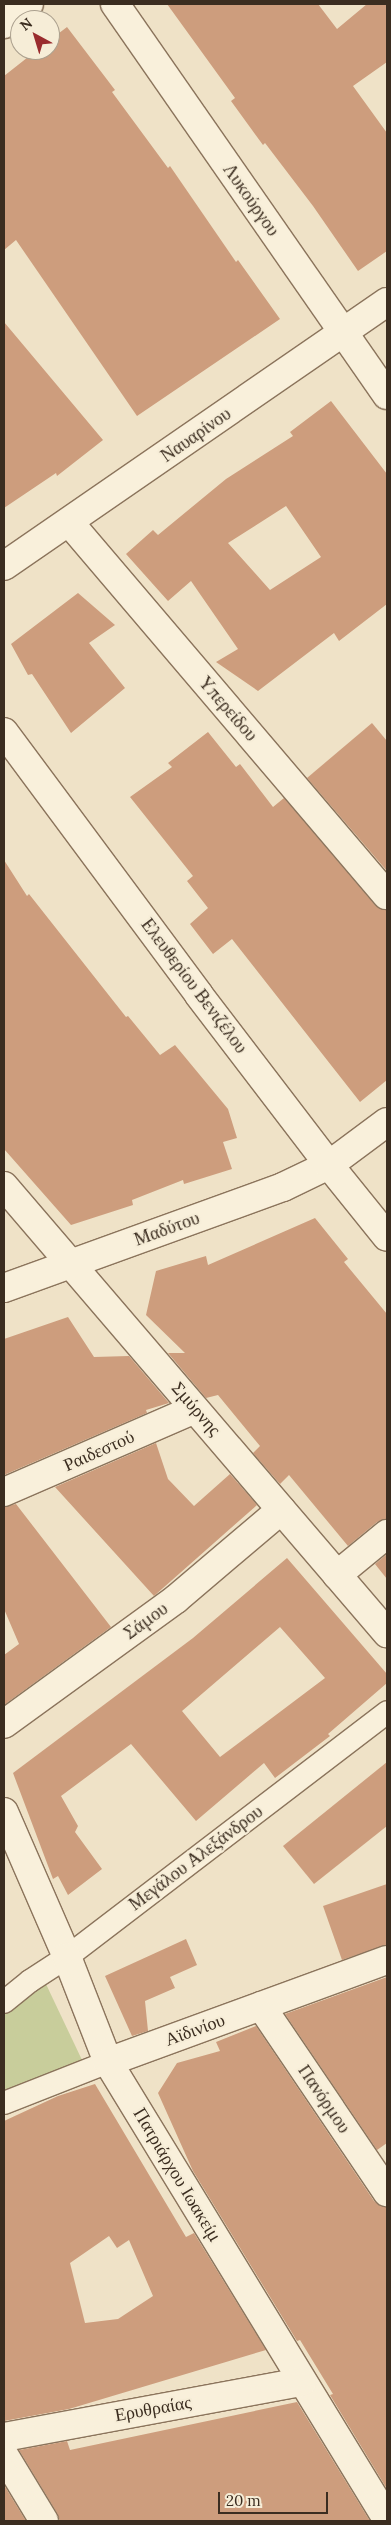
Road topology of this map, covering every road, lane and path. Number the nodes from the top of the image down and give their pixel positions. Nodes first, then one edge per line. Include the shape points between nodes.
1 (29, 4) edge
2 (115, 4) edge
3 (4, 24) edge
4 (387, 302) edge
5 (343, 334) junction
6 (387, 395) edge
7 (69, 522) junction
8 (4, 566) edge
9 (4, 732) edge
10 (387, 895) edge
11 (387, 1122) edge
12 (329, 1165) junction
13 (4, 1186) edge
14 (387, 1237) edge
15 (71, 1264) junction
16 (4, 1288) edge
17 (195, 1409) junction
18 (4, 1492) edge
19 (281, 1510) junction
20 (387, 1534) edge
21 (337, 1575) junction
22 (387, 1633) edge
23 (387, 1712) edge
24 (4, 1724) edge
25 (4, 1812) edge
26 (67, 1957) junction
27 (387, 1960) edge
28 (4, 2002) edge
29 (261, 2006) junction
30 (108, 2062) junction
31 (4, 2103) edge
32 (387, 2192) edge
33 (302, 2382) junction
34 (4, 2437) edge
35 (4, 2455) edge
36 (34, 2519) edge
37 (387, 2519) edge

1 - 3 street
2 - 5 street, Λυκούργου
4 - 5 street, Ναυαρίνου
5 - 6 street, Λυκούργου
5 - 7 street, Ναυαρίνου
7 - 8 street, Ναυαρίνου
7 - 10 street, Υπερείδου
9 - 12 street, Ελευθερίου Βενιζέλου
11 - 12 street, Μαδύτου
12 - 14 street, Ελευθερίου Βενιζέλου
12 - 15 street, Μαδύτου via 283,1187
13 - 15 street, Σμύρνης
15 - 16 street, Μαδύτου
15 - 17 street, Σμύρνης
17 - 18 street, Ραιδεστού
17 - 19 street, Σμύρνης
19 - 21 street, Σμύρνης
19 - 24 street, Σάμου via 176,1599
20 - 21 street
21 - 22 street, Σμύρνης
23 - 26 street, Μεγάλου Αλεξάνδρου
25 - 26 street, Πατριάρχου Ιωακείμ
26 - 28 street, Μεγάλου Αλεξάνδρου
26 - 30 street, Πατριάρχου Ιωακείμ
27 - 29 street, Αϊδινίου
29 - 30 street, Αϊδινίου
29 - 32 street, Πανόρμου
30 - 31 street, Αϊδινίου
30 - 33 street, Πατριάρχου Ιωακείμ
33 - 34 street, Ερυθραίας
33 - 37 street, Πατριάρχου Ιωακείμ
35 - 36 street

